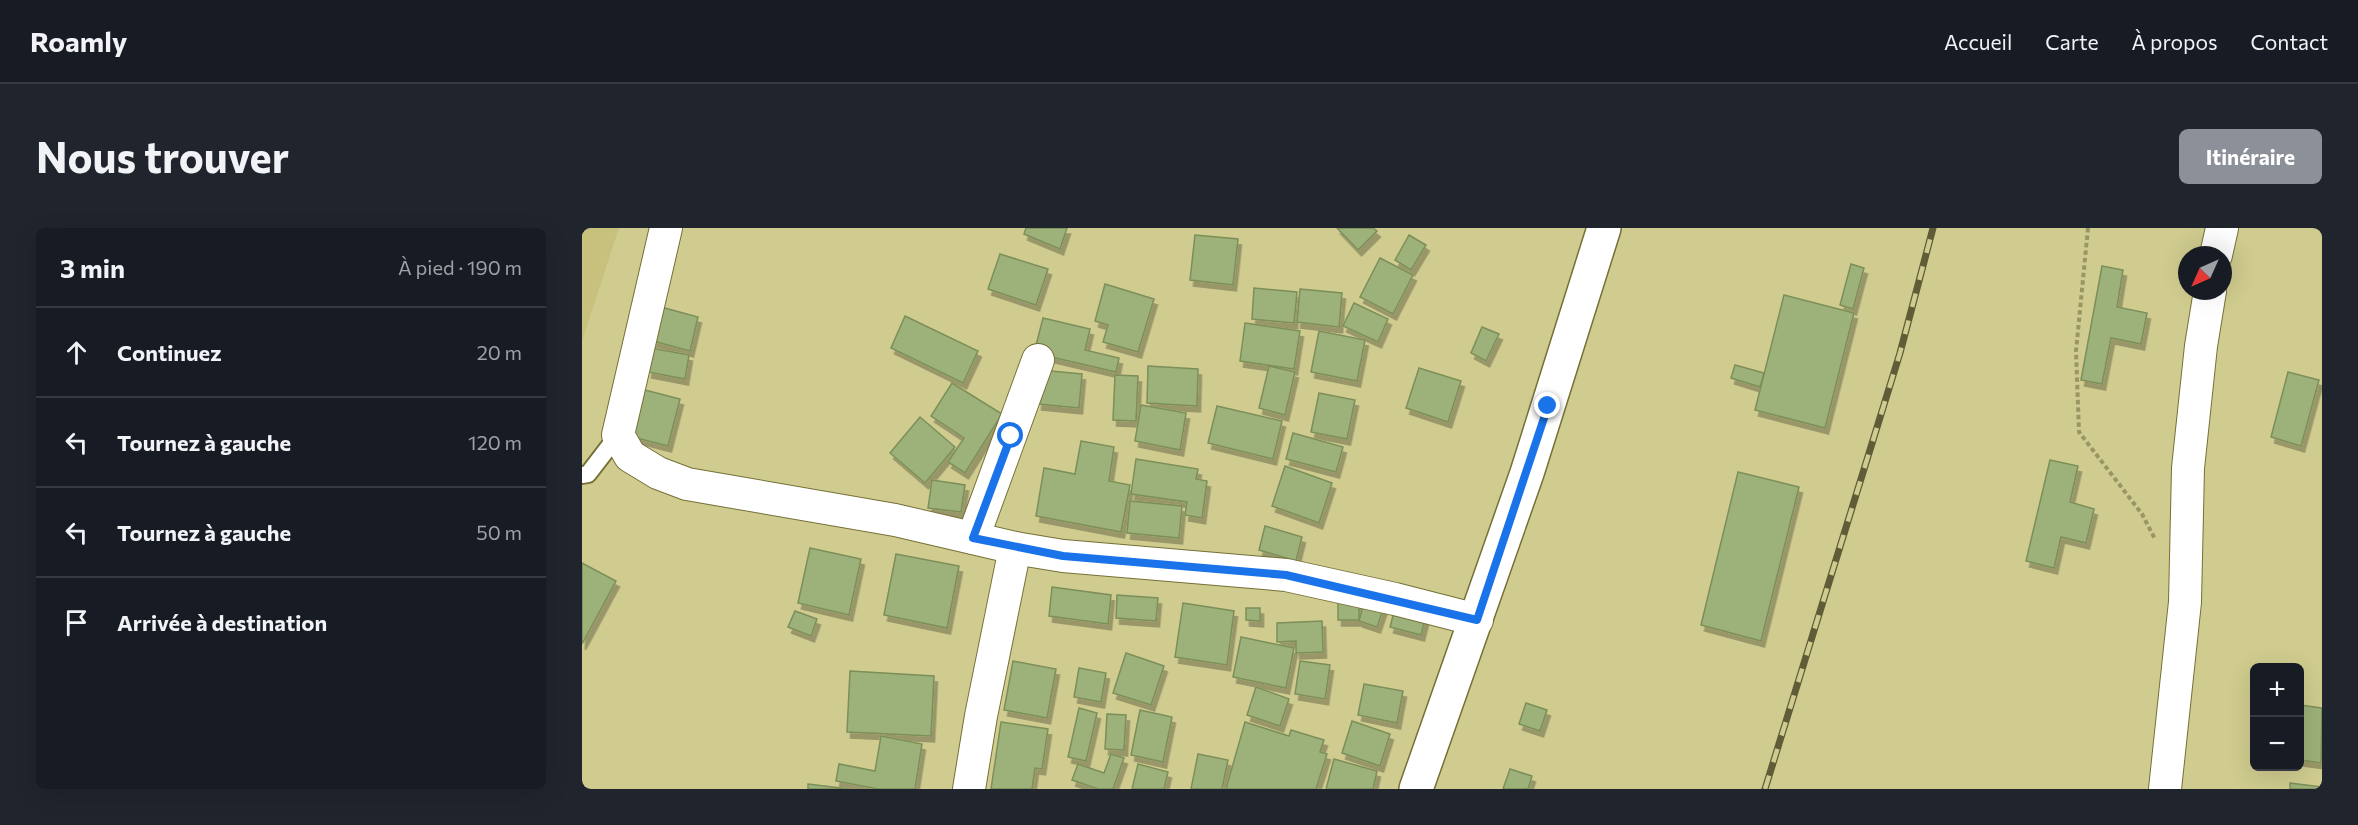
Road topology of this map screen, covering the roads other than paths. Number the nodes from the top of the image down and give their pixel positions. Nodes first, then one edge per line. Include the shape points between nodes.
1 (666, 228) edge
2 (1604, 228) edge
3 (2222, 228) edge
4 (2218, 246) edge
5 (2208, 300) edge
6 (1038, 360) dead end
7 (618, 435) junction
8 (584, 479) edge
9 (973, 538) junction
10 (1015, 548) junction
11 (1477, 620) junction
12 (969, 789) edge
13 (1416, 789) edge
14 (2165, 789) edge

1 - 7 street
2 - 11 main road
3 - 4 street
5 - 14 street via 2188,468 2185,602
6 - 9 street
7 - 8 lane
7 - 9 street via 630,456 687,484 895,520
9 - 10 street
10 - 11 street via 1063,556 1286,575
10 - 12 street
11 - 13 main road

